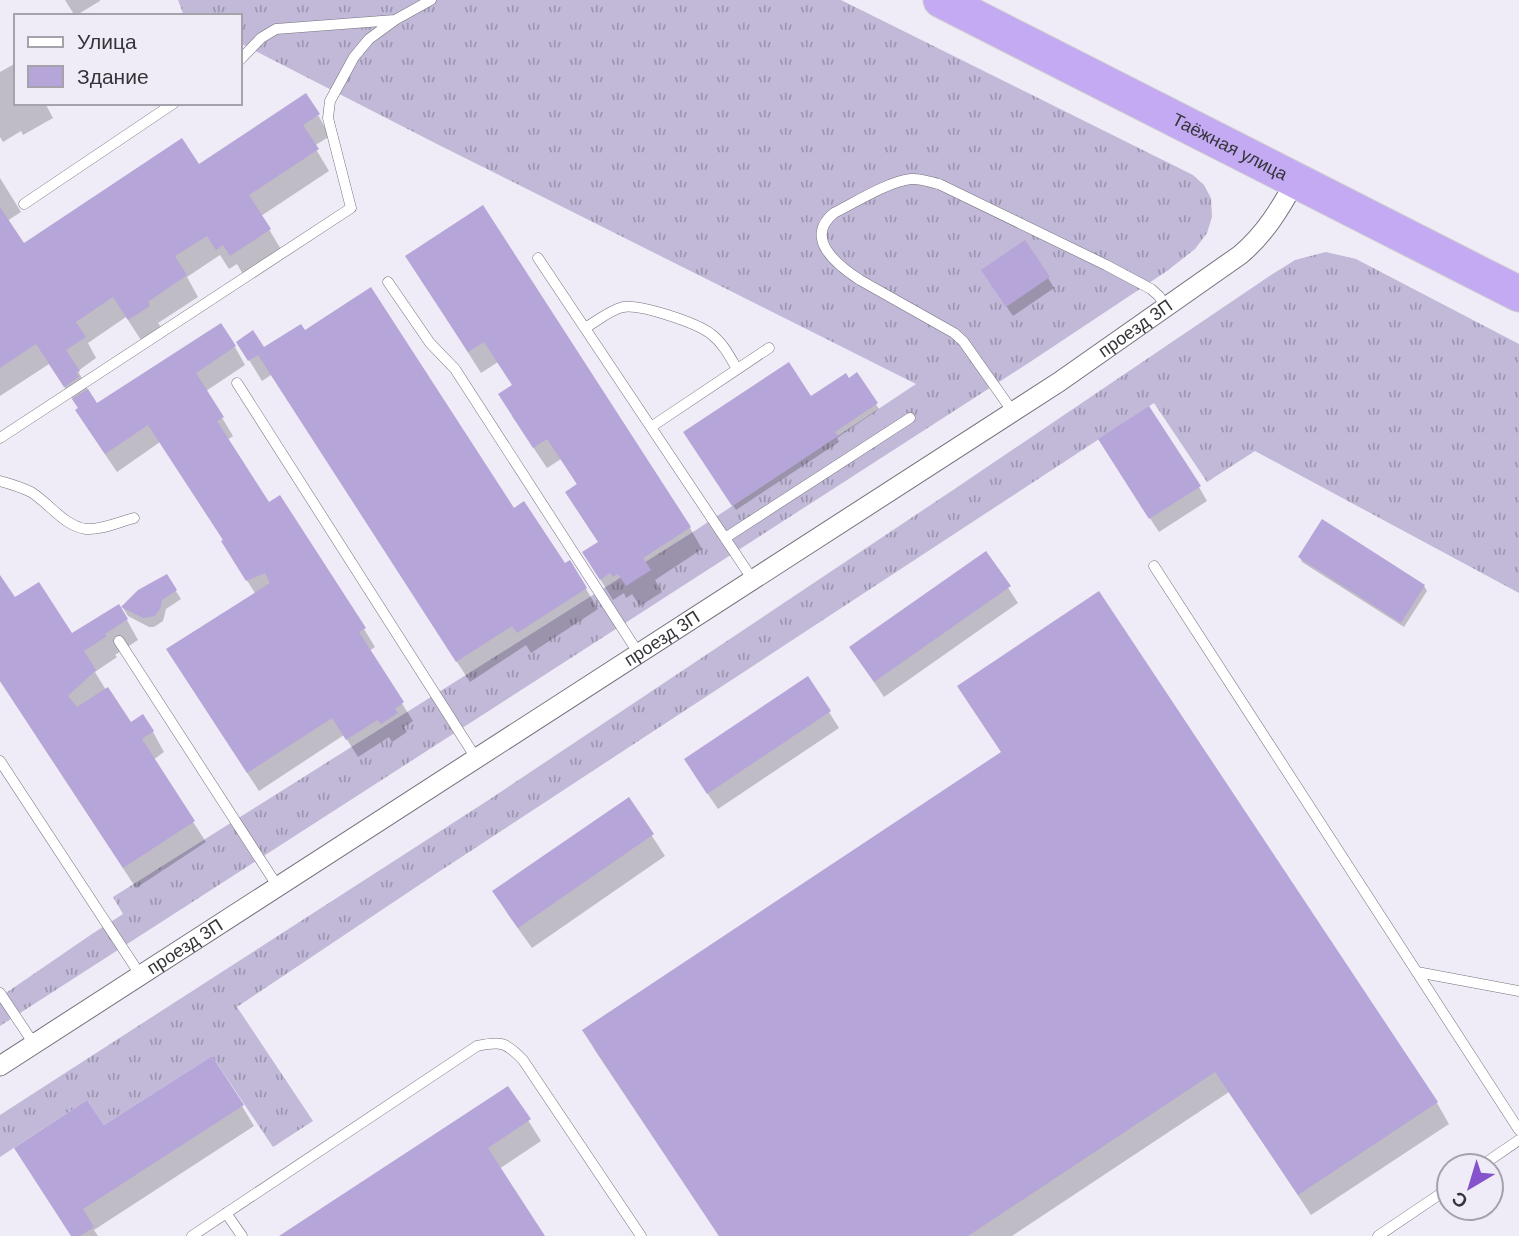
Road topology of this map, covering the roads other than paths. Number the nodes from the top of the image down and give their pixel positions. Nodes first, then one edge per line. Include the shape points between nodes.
1 (432, 0) edge
2 (941, 0) edge
3 (395, 20) junction
4 (242, 58) edge
5 (171, 105) edge
6 (1296, 180) junction
7 (24, 204) dead end
8 (538, 258) dead end
9 (388, 282) dead end
10 (1519, 294) edge
11 (1166, 307) junction
12 (585, 328) junction
13 (769, 348) dead end
14 (737, 369) junction
15 (237, 383) dead end
16 (1013, 412) junction
17 (910, 418) dead end
18 (651, 427) junction
19 (0, 438) edge
20 (0, 481) edge
21 (134, 518) dead end
22 (725, 538) junction
23 (1154, 566) dead end
24 (753, 580) junction
25 (119, 642) dead end
26 (639, 654) junction
27 (476, 758) junction
28 (0, 761) edge
29 (278, 887) junction
30 (1417, 972) junction
31 (141, 976) junction
32 (1519, 991) edge
33 (0, 993) edge
34 (34, 1044) junction
35 (0, 1066) edge
36 (1519, 1130) edge
37 (1519, 1140) edge
38 (1501, 1152) edge
39 (1435, 1197) edge
40 (226, 1213) junction
41 (192, 1236) edge
42 (242, 1236) edge
43 (641, 1236) edge
44 (1378, 1236) edge

1 - 3 lane
2 - 6 highway, Таёжная улица
3 - 4 lane via 276,29
3 - 19 lane via 354,57 331,102 328,118 351,208
5 - 7 lane
6 - 10 highway, Таёжная улица
6 - 11 street, проезд 3П via 1256,242
8 - 12 lane
9 - 26 lane via 430,343 456,369
11 - 16 street, проезд 3П
11 - 16 lane via 1151,289 1106,265 920,179 889,186 826,219 821,236 832,257 859,280 964,341
12 - 14 lane via 621,307 646,309 713,335
12 - 18 lane
13 - 14 lane
14 - 18 lane
15 - 27 lane
16 - 24 street, проезд 3П
17 - 22 lane
18 - 22 lane
20 - 21 lane via 30,492 78,527 102,528
22 - 24 lane
23 - 30 lane
24 - 26 street, проезд 3П
25 - 29 lane
26 - 27 street, проезд 3П
27 - 29 street, проезд 3П
28 - 31 lane
29 - 31 street, проезд 3П
30 - 32 lane
30 - 36 lane
31 - 34 street, проезд 3П
33 - 34 lane
34 - 35 street, проезд 3П
37 - 38 lane
39 - 44 lane
40 - 41 lane
40 - 42 lane
40 - 43 lane via 477,1046 496,1042 512,1048 523,1060

